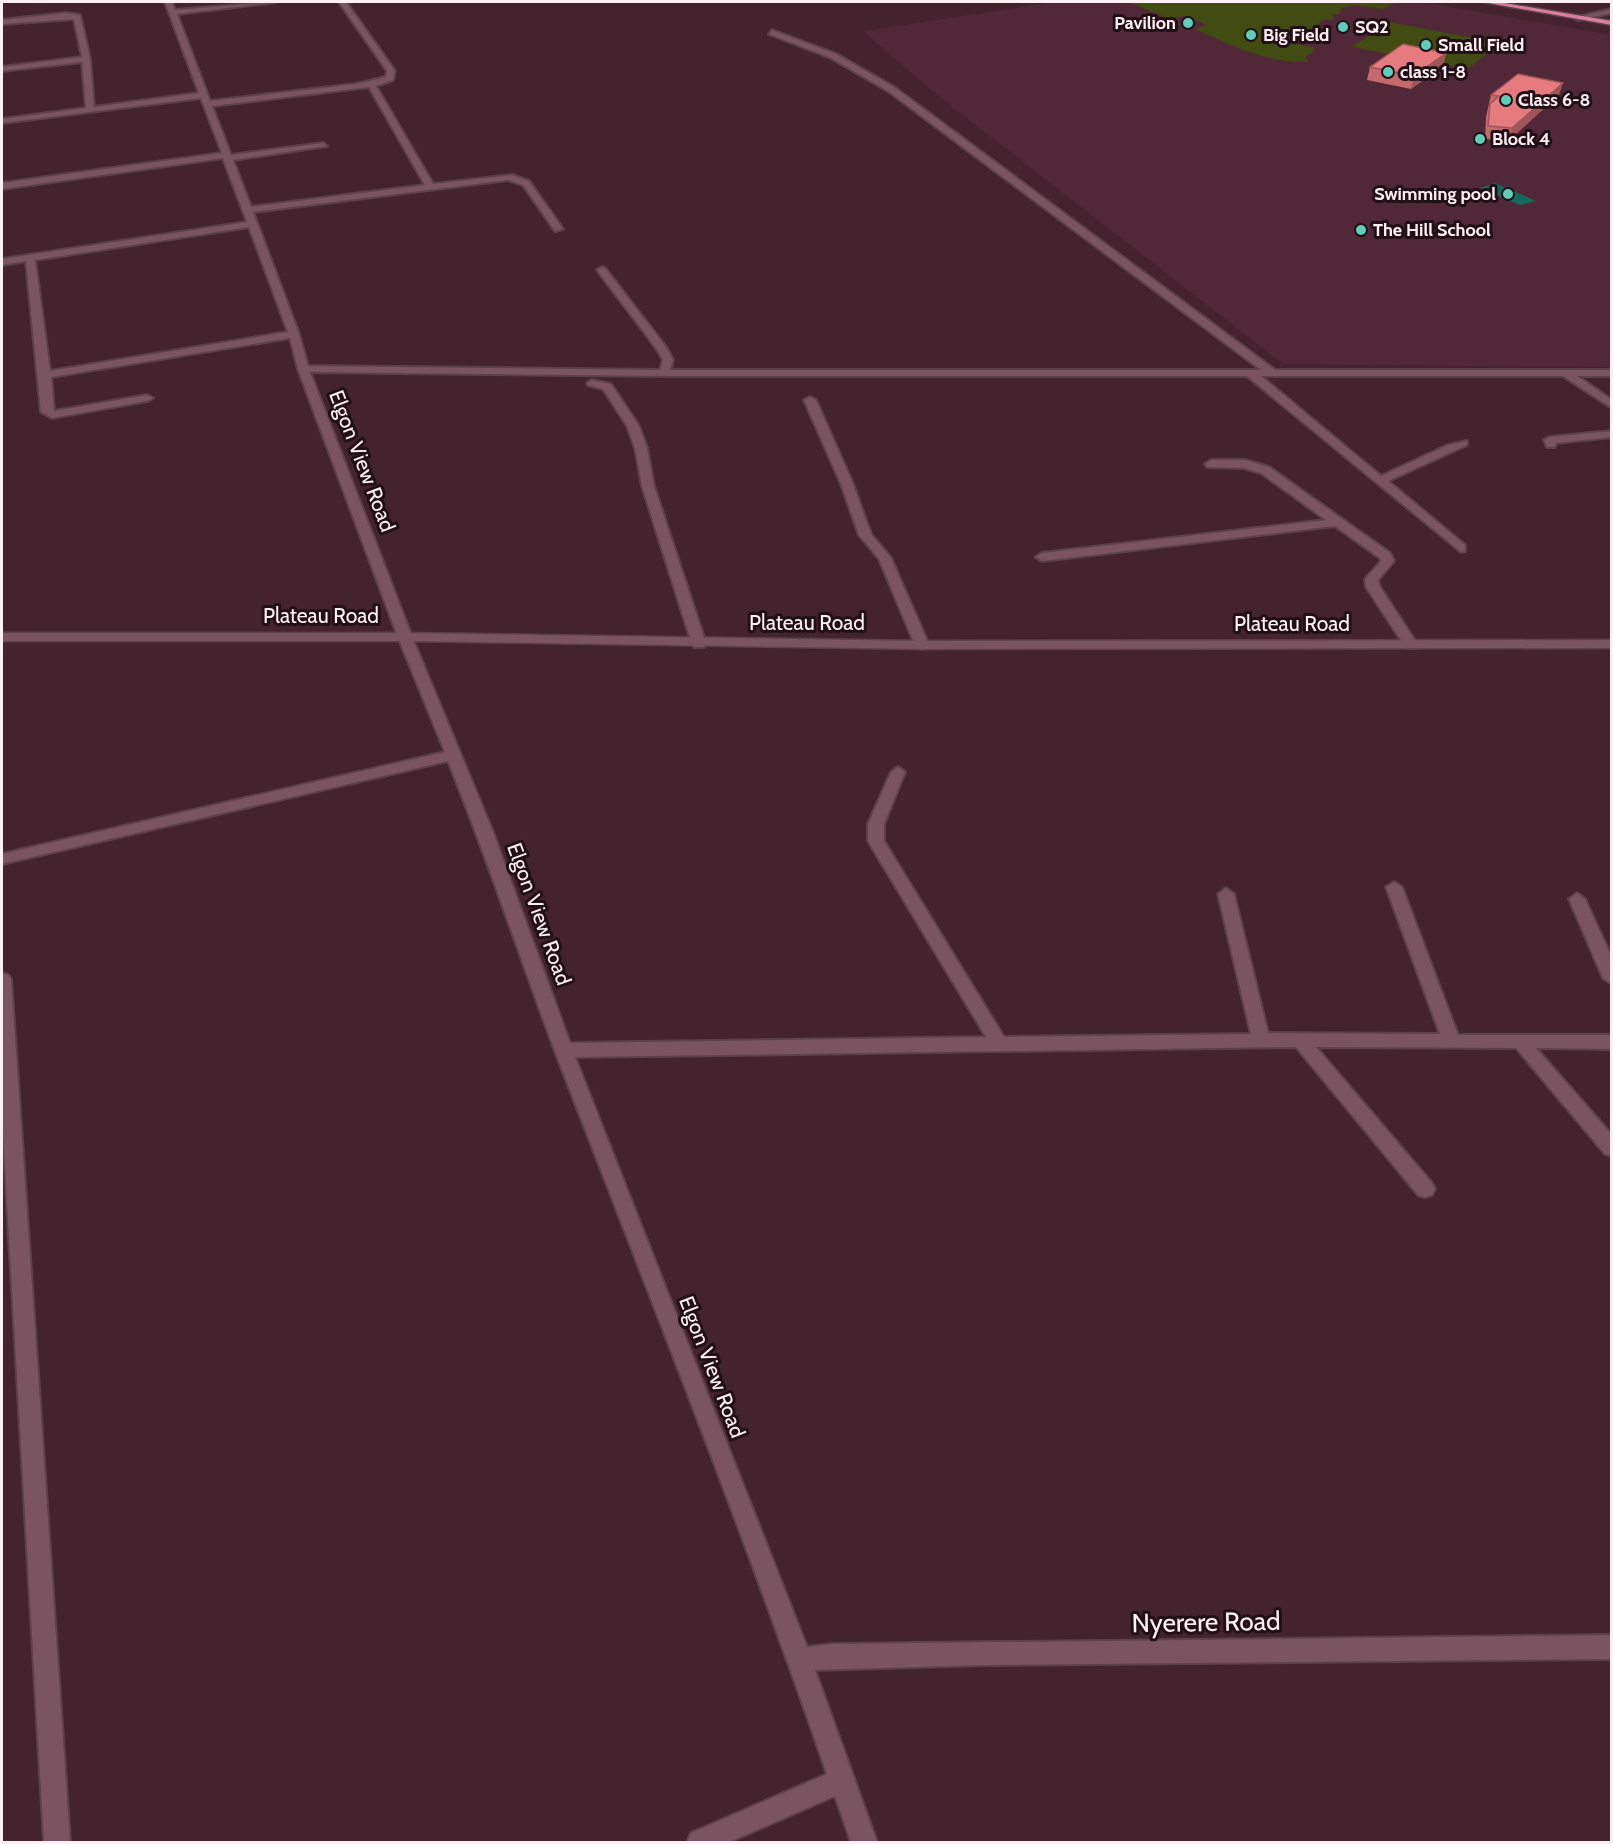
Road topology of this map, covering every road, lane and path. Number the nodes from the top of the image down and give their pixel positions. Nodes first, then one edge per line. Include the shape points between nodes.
1 (272, 2) edge
2 (344, 2) edge
3 (1487, 2) edge
4 (170, 7) edge
5 (1611, 11) edge
6 (1578, 18) junction
7 (2, 22) edge
8 (1611, 23) edge
9 (772, 32) dead end
10 (86, 59) junction
11 (2, 69) edge
12 (371, 84) junction
13 (206, 99) junction
14 (90, 109) junction
15 (2, 121) edge
16 (323, 146) dead end
17 (228, 157) junction
18 (2, 186) edge
19 (430, 186) junction
20 (250, 217) junction
21 (558, 229) dead end
22 (30, 258) junction
23 (2, 262) edge
24 (602, 270) dead end
25 (294, 334) junction
26 (303, 369) junction
27 (1271, 372) junction
28 (664, 373) junction
29 (1250, 373) junction
30 (1565, 373) junction
31 (1611, 374) edge
32 (45, 375) junction
33 (592, 383) dead end
34 (147, 399) dead end
35 (810, 400) dead end
36 (1611, 405) edge
37 (1611, 434) edge
38 (1463, 443) dead end
39 (1551, 446) dead end
40 (1211, 464) dead end
41 (1380, 480) junction
42 (1339, 522) junction
43 (1461, 548) dead end
44 (1042, 557) dead end
45 (2, 637) edge
46 (405, 637) junction
47 (699, 644) junction
48 (1611, 644) edge
49 (922, 645) junction
50 (1411, 645) junction
51 (453, 755) junction
52 (898, 772) dead end
53 (2, 859) edge
54 (1394, 887) dead end
55 (1226, 894) dead end
56 (1577, 899) dead end
57 (1611, 978) edge
58 (2, 980) edge
59 (1261, 1040) junction
60 (1300, 1040) junction
61 (1451, 1040) junction
62 (1520, 1041) junction
63 (998, 1042) junction
64 (1611, 1042) edge
65 (564, 1050) junction
66 (1611, 1149) edge
67 (1425, 1189) dead end
68 (1611, 1647) edge
69 (800, 1660) junction
70 (841, 1781) junction
71 (57, 1842) edge
72 (700, 1842) edge
73 (864, 1842) edge

1 - 4 street
2 - 12 street via 391,71 385,81
3 - 6 highway
4 - 13 street, Elgon View Road
5 - 6 street
6 - 8 highway
7 - 10 street via 76,16
9 - 27 street via 828,53 891,89
10 - 11 street
10 - 14 street
12 - 13 street
12 - 19 street
13 - 14 street
13 - 17 street, Elgon View Road
14 - 15 street
16 - 17 street
17 - 18 street
17 - 20 street, Elgon View Road
19 - 20 street
19 - 21 street via 494,177 522,180
20 - 22 street
20 - 25 street, Elgon View Road
22 - 23 street
22 - 32 street
24 - 28 street via 661,347 668,360
25 - 26 street, Elgon View Road
25 - 32 street
26 - 28 street
26 - 46 street, Elgon View Road
27 - 29 street
27 - 30 street
28 - 29 street
29 - 41 street
30 - 31 street
30 - 36 street
32 - 34 street via 47,412 52,415
33 - 47 street via 607,386 633,426 648,486
35 - 49 street via 848,484 865,535 885,558
37 - 39 street via 1550,441
38 - 41 street
40 - 42 street via 1245,464 1265,470
41 - 43 street
42 - 44 street
42 - 50 street via 1388,561 1371,579 1373,587
45 - 46 street, Plateau Road
46 - 47 street, Plateau Road
46 - 51 street, Elgon View Road
47 - 49 street, Plateau Road
48 - 50 street, Plateau Road
49 - 50 street, Plateau Road
51 - 53 street
51 - 65 street, Elgon View Road
52 - 63 street via 876,824 876,841
54 - 61 street
55 - 59 street
56 - 57 street
58 - 71 street
59 - 60 street
59 - 63 street
60 - 61 street
60 - 67 street
61 - 62 street
62 - 64 street
62 - 66 street
63 - 65 street
65 - 69 street, Elgon View Road via 678,1336
68 - 69 street, Nyerere Road via 973,1653
69 - 70 street, Elgon View Road
70 - 72 street
70 - 73 street, Elgon View Road

